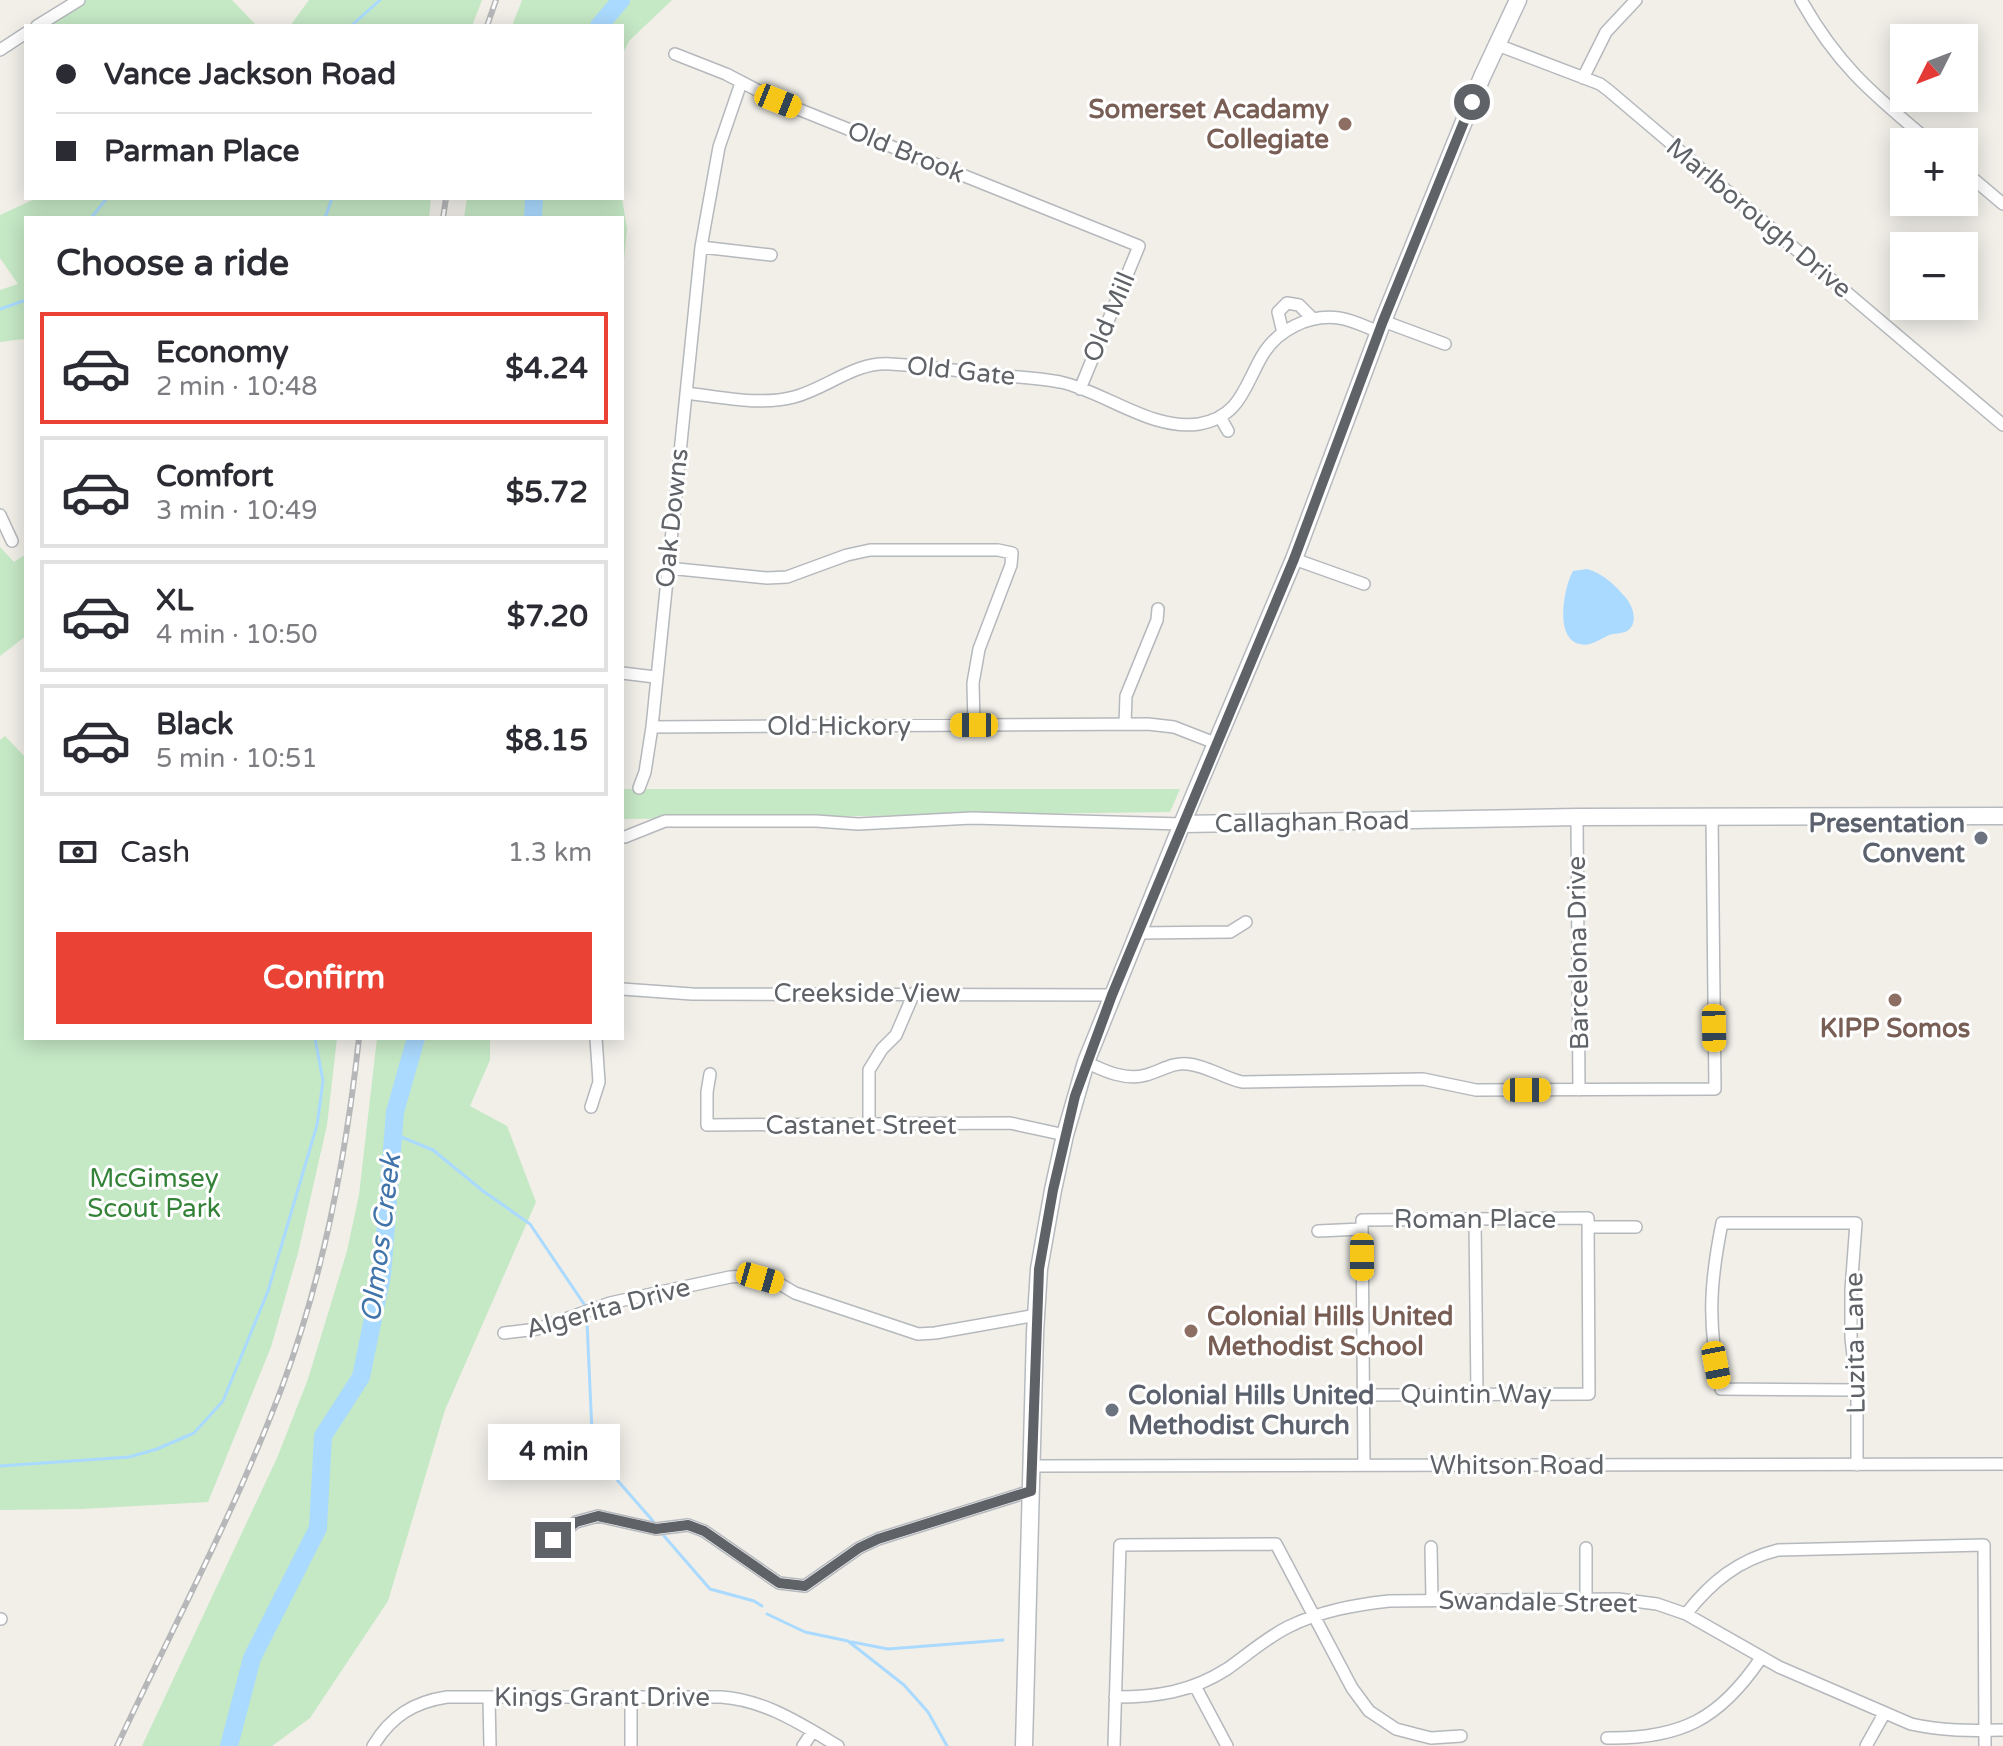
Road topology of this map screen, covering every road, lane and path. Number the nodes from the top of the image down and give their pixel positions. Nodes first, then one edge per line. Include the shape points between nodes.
1 (79, 0) edge
2 (1518, 0) edge
3 (1636, 0) edge
4 (1801, 0) edge
5 (40, 24) edge
6 (24, 34) edge
7 (1495, 44) junction
8 (0, 50) edge
9 (675, 54) dead end
10 (1583, 78) junction
11 (741, 83) junction
12 (1914, 128) edge
13 (1978, 183) edge
14 (2003, 204) edge
15 (1139, 246) joint
16 (701, 247) junction
17 (771, 255) dead end
18 (1313, 319) junction
19 (1381, 327) junction
20 (1283, 333) junction
21 (1445, 344) dead end
22 (1080, 389) junction
23 (686, 393) junction
24 (1220, 417) junction
25 (2003, 425) edge
26 (1228, 431) dead end
27 (0, 515) edge
28 (12, 541) dead end
29 (1294, 559) junction
30 (668, 568) junction
31 (1364, 584) dead end
32 (1158, 609) dead end
33 (624, 673) edge
34 (655, 677) junction
35 (1125, 724) junction
36 (974, 725) junction
37 (652, 727) junction
38 (1215, 743) junction
39 (639, 788) dead end
40 (1712, 816) junction
41 (2003, 816) edge
42 (1577, 817) junction
43 (1182, 824) junction
44 (625, 837) dead end
45 (1246, 922) dead end
46 (1137, 933) junction
47 (624, 989) edge
48 (914, 993) junction
49 (1112, 995) junction
50 (596, 1040) edge
51 (1086, 1062) junction
52 (710, 1074) dead end
53 (1579, 1090) junction
54 (591, 1107) dead end
55 (869, 1125) junction
56 (1065, 1135) junction
57 (1475, 1220) junction
58 (1588, 1223) junction
59 (1362, 1224) junction
60 (1636, 1227) dead end
61 (1318, 1231) dead end
62 (1037, 1315) junction
63 (504, 1333) dead end
64 (1857, 1390) junction
65 (1477, 1394) junction
66 (1363, 1395) junction
67 (2003, 1464) edge
68 (1364, 1465) junction
69 (1857, 1465) junction
70 (1032, 1466) junction
71 (1031, 1491) junction
72 (553, 1540) dead end
73 (1431, 1547) dead end
74 (1586, 1548) dead end
75 (1432, 1600) junction
76 (1586, 1600) junction
77 (1686, 1614) junction
78 (1313, 1616) junction
79 (1761, 1658) junction
80 (1195, 1686) junction
81 (489, 1697) junction
82 (631, 1697) junction
83 (1115, 1697) junction
84 (1884, 1714) junction
85 (1985, 1730) junction
86 (2003, 1730) edge
87 (813, 1731) junction
88 (1461, 1736) dead end
89 (1607, 1738) dead end
90 (373, 1746) edge
91 (490, 1746) edge
92 (631, 1746) edge
93 (803, 1746) edge
94 (838, 1746) edge
95 (1024, 1746) edge
96 (1114, 1746) edge
97 (1227, 1746) edge
98 (1866, 1746) edge
99 (1985, 1746) edge

1 - 5 street
2 - 7 main road
3 - 10 street via 1606,32
4 - 12 street via 1856,78
6 - 8 street
7 - 10 street, Marlborough Drive
7 - 19 main road
9 - 11 street, Old Brook
10 - 25 street, Marlborough Drive via 1608,90
11 - 15 street, Old Brook
11 - 16 street, Oak Downs via 716,159
13 - 14 street
15 - 22 street, Old Mill
16 - 17 street
16 - 23 street, Oak Downs
18 - 19 street
18 - 20 street
18 - 20 street via 1299,305 1287,303 1278,312
19 - 21 street
19 - 29 main road
20 - 24 street via 1268,346 1240,399
22 - 23 street, Old Gate via 887,363 853,370 780,400
22 - 24 street, Old Gate via 1170,423 1198,424
23 - 30 street, Oak Downs
24 - 26 street
27 - 28 street
29 - 31 street
29 - 38 main road
30 - 34 street, Oak Downs
30 - 36 street via 767,578 787,577 870,550 1012,553 979,649
32 - 35 street via 1126,696
33 - 34 street
34 - 37 street, Oak Downs
35 - 36 street, Old Hickory
35 - 38 street, Old Hickory via 1174,727
36 - 37 street, Old Hickory
37 - 39 street, Oak Downs
38 - 43 main road
40 - 41 main road, Callaghan Road
40 - 42 main road, Callaghan Road
40 - 53 street via 1715,1089
42 - 43 main road, Callaghan Road
42 - 53 street, Barcelona Drive
43 - 44 street, Callaghan Road via 988,818 858,824 665,821
43 - 46 main road
45 - 46 street via 1221,933
46 - 49 main road
47 - 48 street, Creekside View
48 - 49 street, Creekside View
48 - 55 street via 896,1035 869,1070
49 - 51 main road
50 - 54 street via 599,1082
51 - 53 street via 1129,1077 1191,1064 1242,1082 1423,1079 1476,1090
51 - 56 main road
52 - 55 street, Castanet Street via 707,1125
55 - 56 street, Castanet Street via 1010,1123
56 - 62 main road via 1039,1269
57 - 58 street, Roman Place
57 - 59 street, Roman Place
57 - 65 street
58 - 60 street, Roman Place
58 - 65 street, Quintin Way via 1589,1394
59 - 61 street, Roman Place
59 - 66 street
62 - 63 street, Algerita Drive via 918,1334 745,1276 629,1298 537,1329
62 - 70 main road
64 - 64 street, Luzita Lane via 1851,1338 1856,1223 1722,1223 1710,1301 1721,1389
64 - 69 street, Luzita Lane
65 - 66 street, Quintin Way
66 - 68 street
67 - 69 street, Whitson Road
68 - 69 street, Whitson Road
68 - 70 street, Whitson Road
70 - 71 main road
71 - 72 street via 878,1539 805,1586 779,1583 688,1525 656,1529 598,1516 576,1522
71 - 95 main road
73 - 75 street
74 - 76 street
75 - 76 street, Swandale Street
75 - 78 street, Swandale Street via 1357,1604
76 - 77 street, Swandale Street via 1638,1601
77 - 79 street, Swandale Street
77 - 85 street via 1726,1573 1778,1550 1984,1545
78 - 80 street, Swandale Street
78 - 83 street via 1276,1544 1120,1545
78 - 88 street via 1352,1688 1377,1717 1396,1729 1431,1738
79 - 84 street, Swandale Street
79 - 89 street via 1735,1693 1698,1722 1651,1736
80 - 83 street, Swandale Street via 1154,1697
80 - 97 street
81 - 82 street, Kings Grant Drive
81 - 90 street, Kings Grant Drive via 447,1697 412,1707 390,1723
81 - 91 street
82 - 87 street, Kings Grant Drive via 746,1700
82 - 92 street
83 - 96 street
84 - 85 street, Swandale Street via 1934,1729
84 - 98 street
85 - 86 street, Swandale Street
85 - 99 street
87 - 93 street
87 - 94 street, Kings Grant Drive

